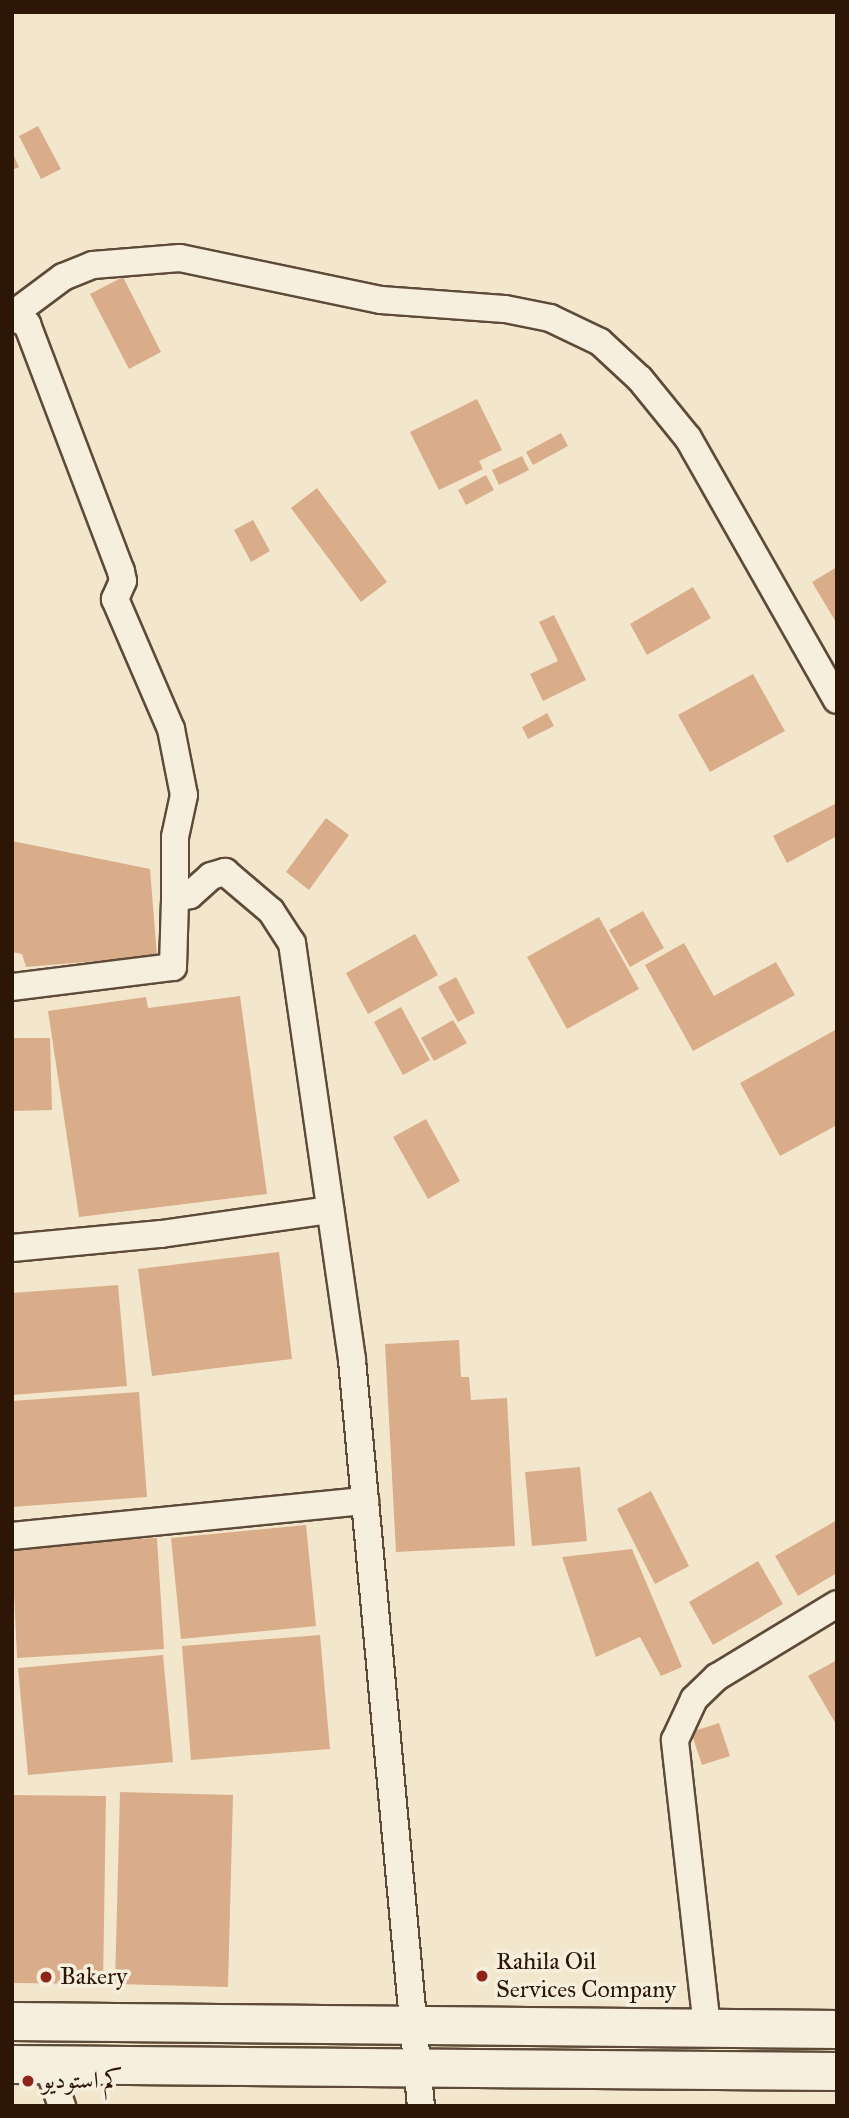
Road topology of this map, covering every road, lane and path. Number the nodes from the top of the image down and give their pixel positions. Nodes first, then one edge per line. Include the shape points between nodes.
1 (12, 316) edge
2 (837, 700) edge
3 (175, 898) junction
4 (12, 987) edge
5 (330, 1210) junction
6 (12, 1248) edge
7 (365, 1501) junction
8 (12, 1536) edge
9 (837, 1604) edge
10 (12, 2021) edge
11 (416, 2026) junction
12 (706, 2027) junction
13 (837, 2029) edge
14 (29, 2064) edge
15 (420, 2065) junction
16 (837, 2071) edge
17 (62, 2106) edge
18 (421, 2106) edge

1 - 2 street via 63,277 93,265 180,258 381,300 505,309 550,318 600,342 639,379 688,438
1 - 3 street via 27,324 121,571 123,581 114,598 172,729 184,795 175,837
3 - 4 street via 173,967
3 - 5 street via 190,895 211,876 225,872 254,893 289,934
5 - 6 street via 161,1234
5 - 7 street via 352,1360
7 - 8 street
7 - 11 street
9 - 12 street via 717,1677 694,1699 675,1740
10 - 11 street
11 - 12 street
11 - 15 street
12 - 13 street
14 - 15 street
14 - 17 street
15 - 16 street
15 - 18 street

